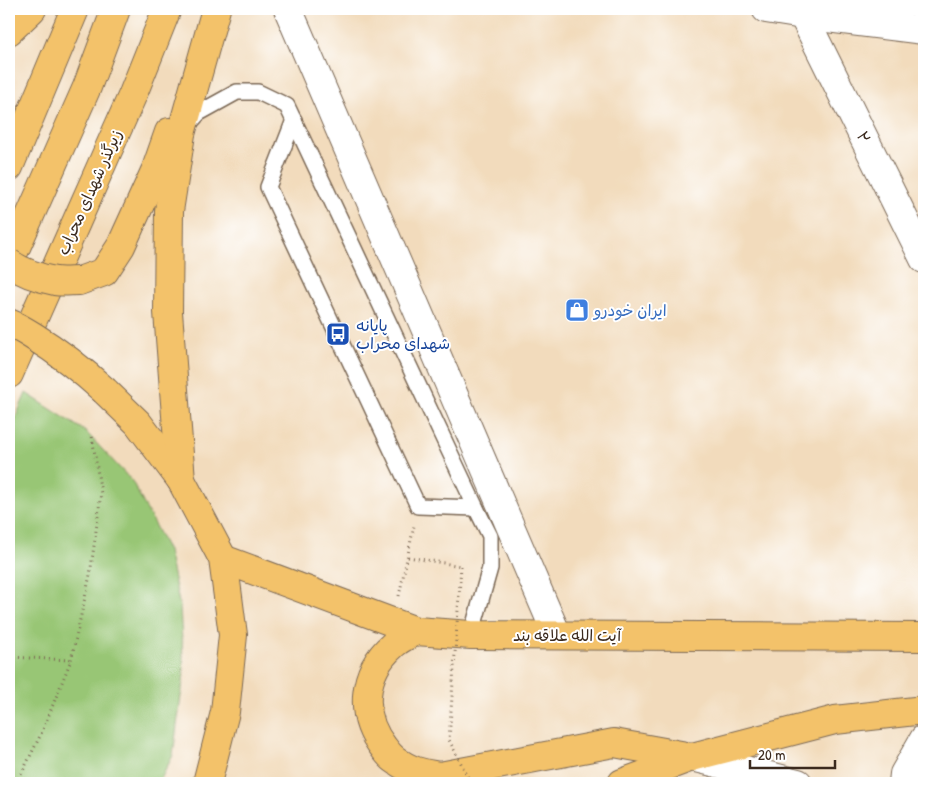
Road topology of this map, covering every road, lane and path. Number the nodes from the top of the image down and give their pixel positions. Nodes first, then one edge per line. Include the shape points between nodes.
1 (32, 9) edge
2 (75, 9) edge
3 (116, 9) edge
4 (167, 9) edge
5 (288, 9) edge
6 (766, 9) edge
7 (216, 10) edge
8 (803, 15) junction
9 (924, 30) edge
10 (9, 31) edge
11 (294, 120) junction
12 (181, 134) junction
13 (9, 167) edge
14 (924, 259) edge
15 (9, 263) edge
16 (9, 323) edge
17 (9, 374) edge
18 (92, 436) dead end
19 (181, 480) junction
20 (418, 506) junction
21 (476, 508) junction
22 (408, 557) junction
23 (223, 559) junction
24 (404, 627) junction
25 (471, 634) junction
26 (557, 635) junction
27 (924, 636) edge
28 (9, 657) edge
29 (71, 660) junction
30 (924, 710) edge
31 (924, 739) edge
32 (692, 758) junction
33 (17, 783) edge
34 (208, 783) edge
35 (471, 783) edge
36 (622, 783) edge
37 (798, 783) edge
38 (903, 783) edge

1 - 10 main road
2 - 13 main road
3 - 15 main road via 87,87
4 - 17 main road, زیرگذر شهدای محراب via 133,94
5 - 26 street
6 - 8 street
7 - 12 main road
7 - 15 main road, bridge via 156,169 121,246 104,272 79,282 55,281 35,276
8 - 9 street
8 - 14 street, ۲
11 - 12 lane via 288,106 258,92 237,92 199,113
11 - 20 lane via 268,187
11 - 21 lane
12 - 19 main road via 169,211 168,312
16 - 19 main road, bridge via 47,344 105,391 138,423
18 - 29 path via 101,494 90,575
19 - 23 main road
20 - 21 lane
20 - 22 path
21 - 25 lane via 490,536 490,568
22 - 24 path
22 - 35 path, bridge via 461,566 450,740
23 - 24 main road, آیت الله علاقه بند
23 - 34 main road via 233,635 224,712
24 - 25 main road, آیت الله علاقه بند
24 - 32 main road via 376,664 368,688 367,714 376,738 392,758 415,772 440,776 614,743
25 - 26 main road, آیت الله علاقه بند
26 - 27 main road, آیت الله علاقه بند
28 - 29 path
29 - 33 path
30 - 32 main road via 836,720
31 - 38 street via 904,774
32 - 36 main road
32 - 37 street

